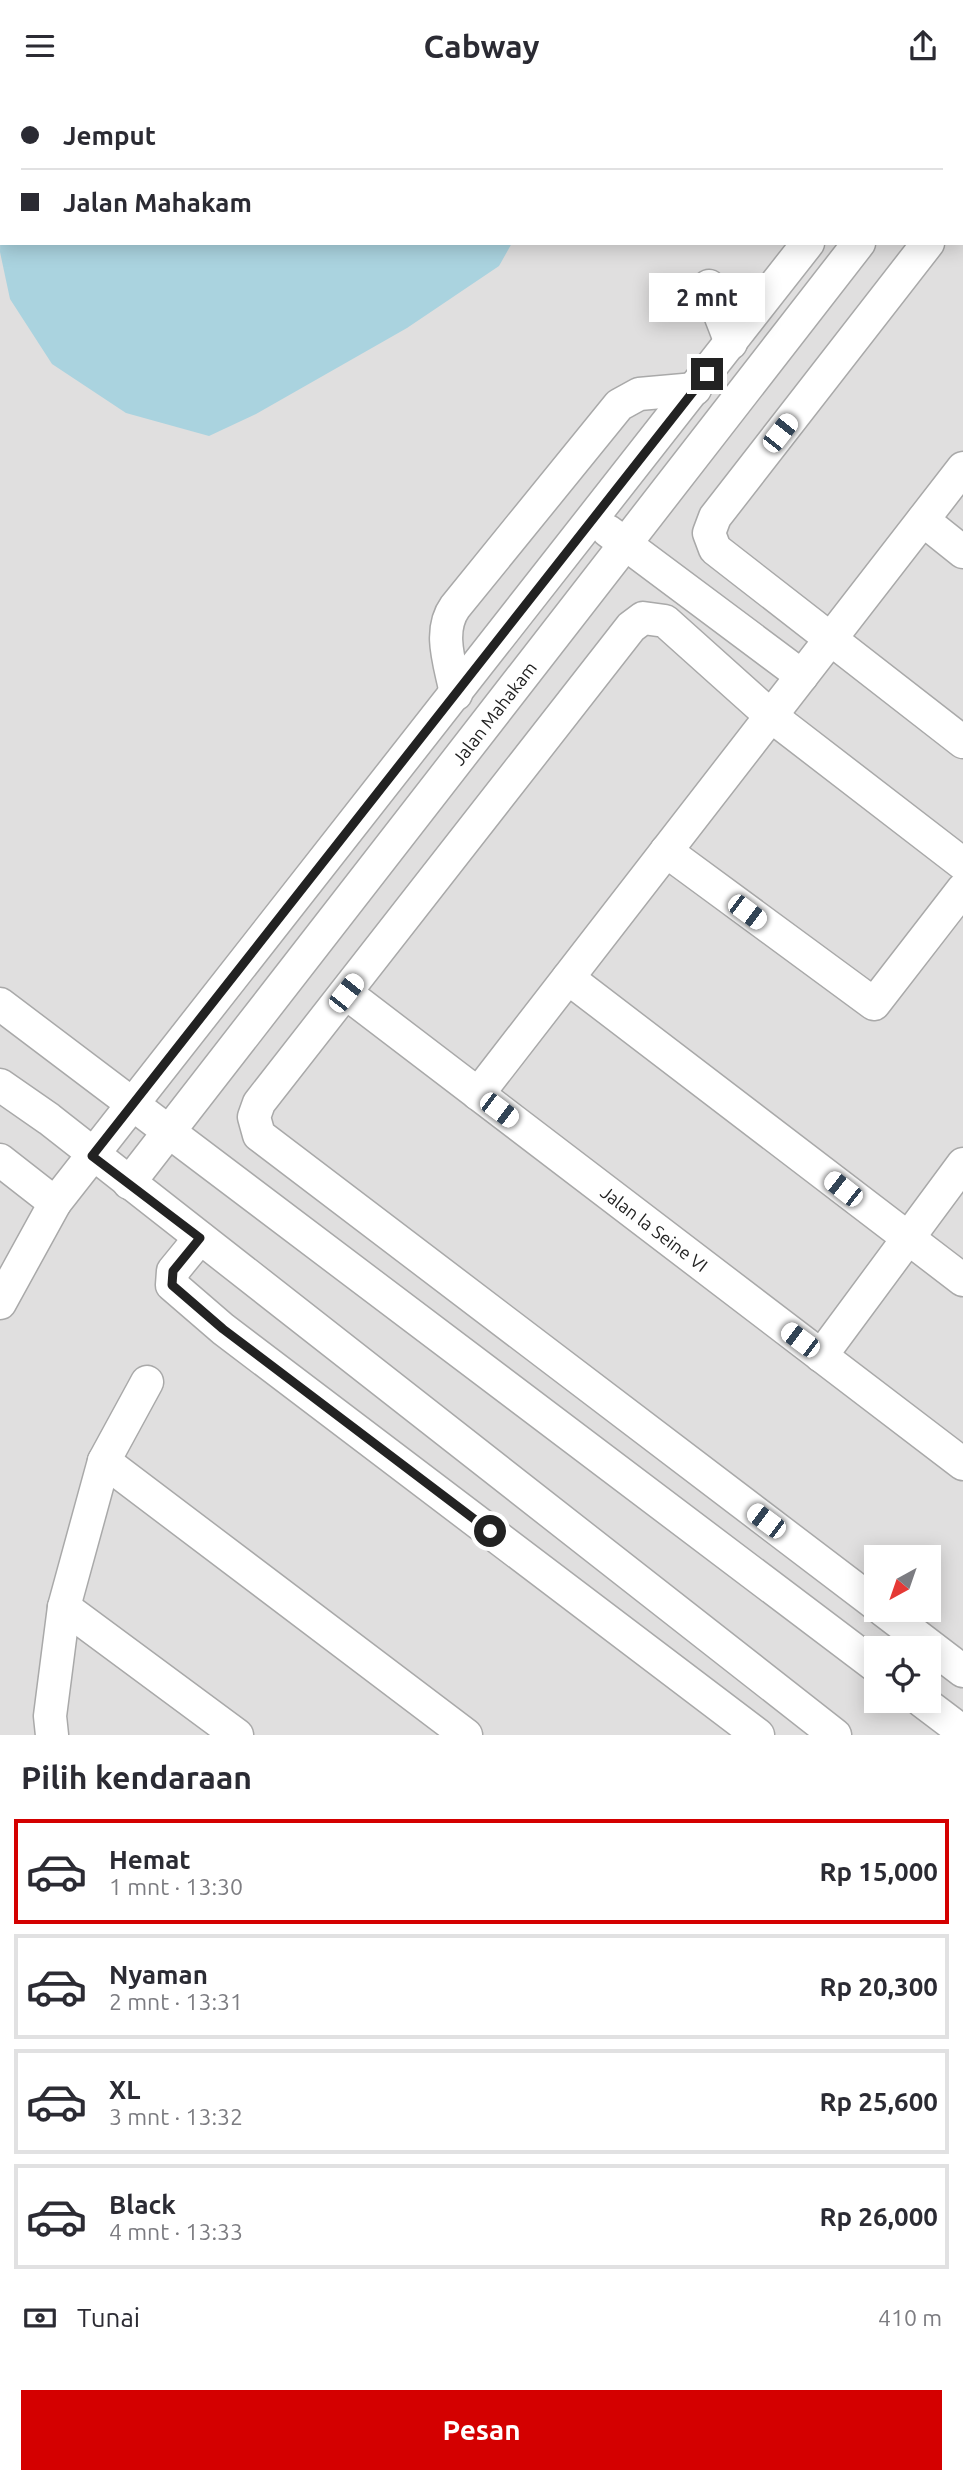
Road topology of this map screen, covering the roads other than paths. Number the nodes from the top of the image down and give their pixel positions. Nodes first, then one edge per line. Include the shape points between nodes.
1 (806, 245) edge
2 (857, 245) edge
3 (926, 245) edge
4 (709, 286) dead end
5 (732, 343) junction
6 (695, 389) junction
7 (963, 468) edge
8 (593, 520) junction
9 (923, 520) junction
10 (625, 544) junction
11 (963, 552) edge
12 (830, 640) junction
13 (802, 676) junction
14 (456, 694) junction
15 (771, 716) junction
16 (963, 741) edge
17 (667, 851) junction
18 (963, 864) edge
19 (963, 889) edge
20 (568, 978) junction
21 (346, 993) junction
22 (0, 1004) edge
23 (0, 1085) edge
24 (478, 1094) junction
25 (134, 1105) junction
26 (169, 1132) junction
27 (92, 1156) junction
28 (0, 1160) edge
29 (963, 1164) edge
30 (129, 1183) junction
31 (55, 1203) junction
32 (200, 1238) junction
33 (907, 1238) junction
34 (963, 1280) edge
35 (0, 1303) edge
36 (821, 1356) junction
37 (147, 1382) dead end
38 (104, 1461) junction
39 (963, 1464) edge
40 (864, 1595) edge
41 (64, 1607) junction
42 (677, 1612) junction
43 (899, 1622) edge
44 (645, 1648) junction
45 (864, 1657) edge
46 (963, 1671) edge
47 (938, 1713) edge
48 (963, 1732) edge
49 (52, 1735) edge
50 (237, 1735) edge
51 (466, 1735) edge
52 (758, 1735) edge
53 (835, 1735) edge

1 - 5 street
2 - 10 street, Jalan Mahakam
3 - 12 street via 711,526 710,542 715,549
4 - 5 street
5 - 6 street
6 - 8 street
6 - 14 street via 639,394 619,405 455,607 446,622 446,637
7 - 9 street
8 - 10 street
8 - 14 street
9 - 11 street
9 - 12 street
10 - 13 street
10 - 26 street, Jalan Mahakam
12 - 13 street
12 - 16 street
13 - 15 street
14 - 25 street
15 - 17 street
15 - 18 street
15 - 21 street via 665,621 637,621
17 - 19 street via 874,1004
17 - 20 street
20 - 24 street
20 - 33 street
21 - 24 street, Jalan la Seine VI
21 - 40 street via 259,1104 254,1117 259,1135
22 - 25 street
23 - 27 street
24 - 36 street, Jalan la Seine VI
25 - 26 street
25 - 27 street
26 - 30 street, Jalan Mahakam
26 - 45 street
27 - 30 street
27 - 31 street
28 - 31 street
29 - 33 street
30 - 32 street
31 - 35 street
32 - 42 street
32 - 44 street via 173,1271 172,1285 223,1329
33 - 34 street
33 - 36 street
36 - 39 street, Jalan la Seine VI
37 - 38 street
38 - 41 street
38 - 51 street
41 - 49 street via 50,1716
41 - 50 street
42 - 44 street
42 - 53 street
43 - 46 street
44 - 52 street
47 - 48 street

